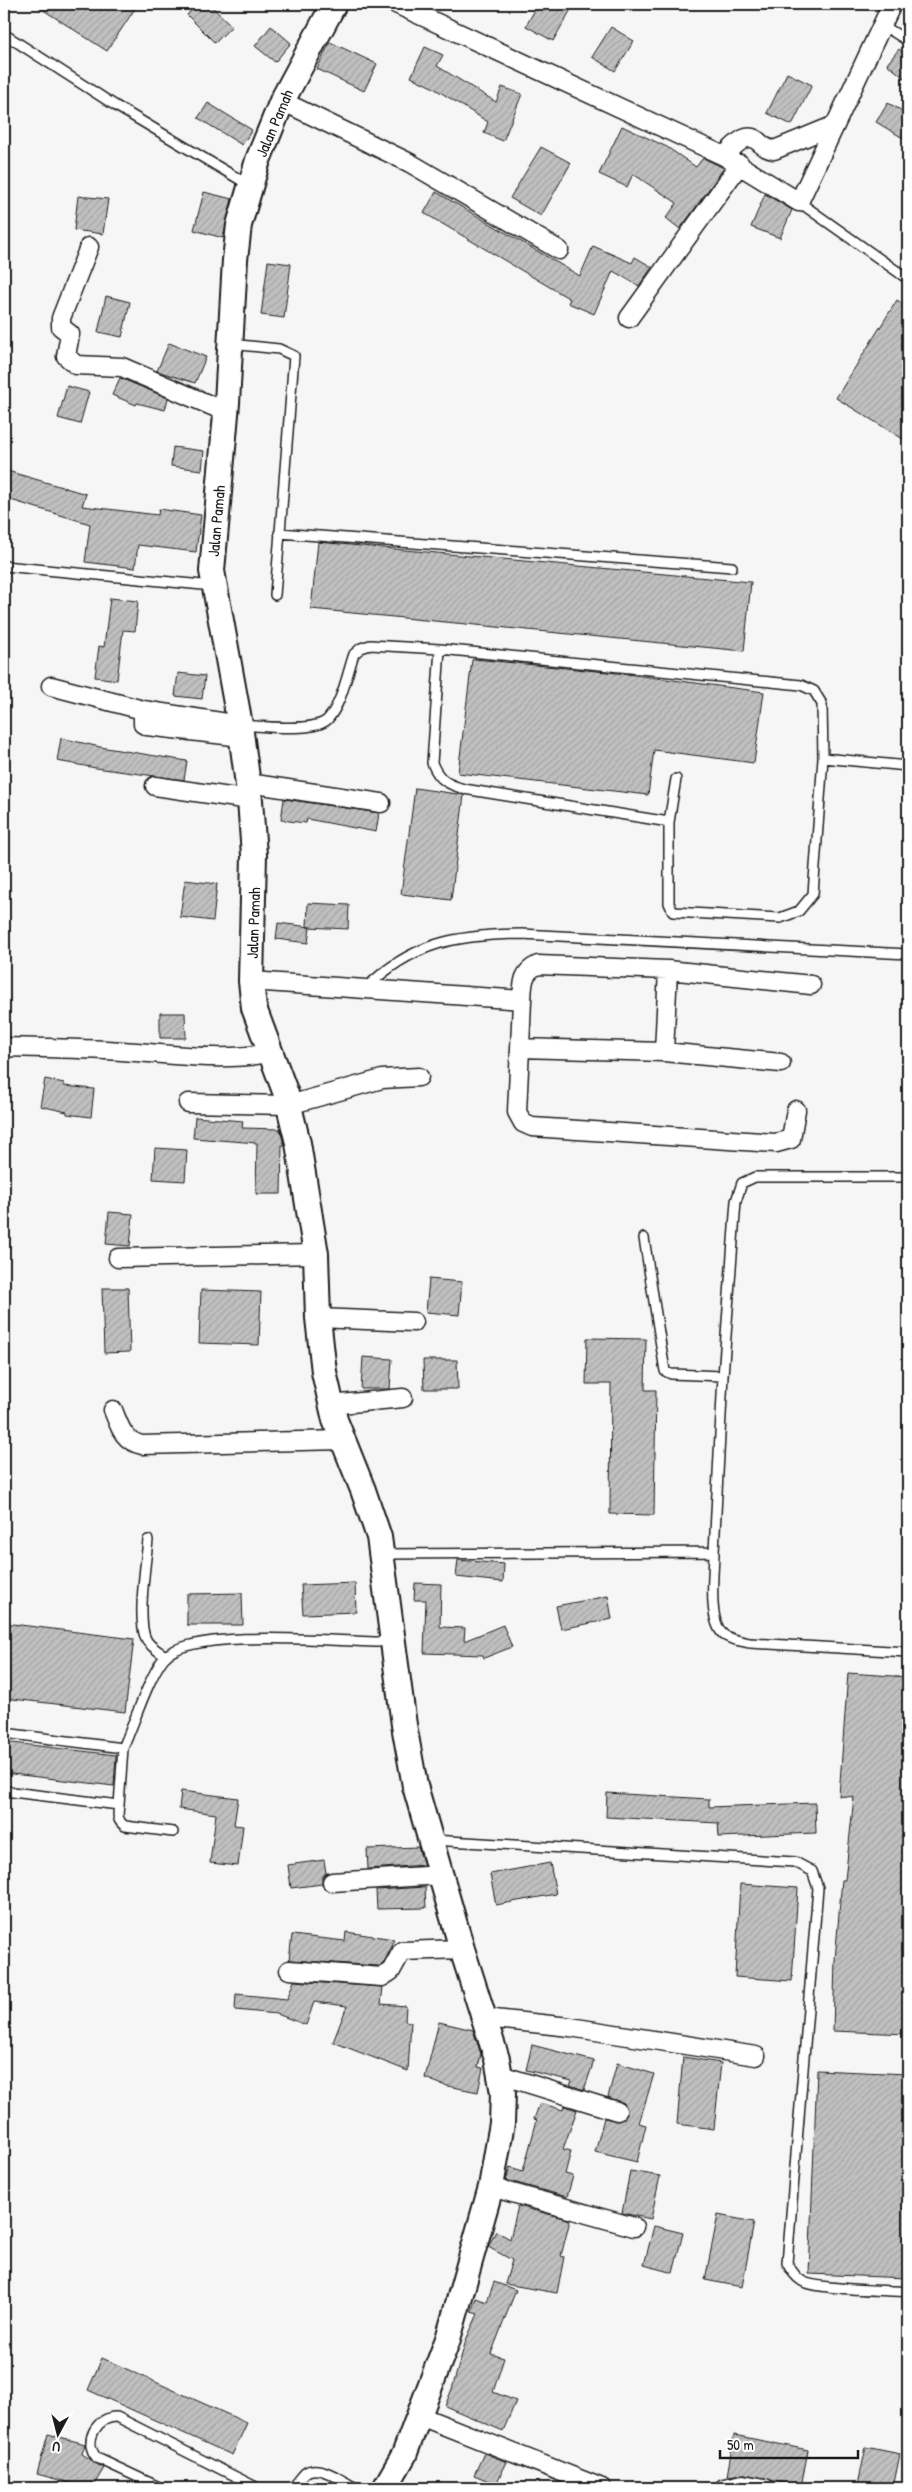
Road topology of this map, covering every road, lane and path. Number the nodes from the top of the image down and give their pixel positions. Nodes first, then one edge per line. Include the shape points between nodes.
1 (334, 4) edge
2 (396, 4) edge
3 (892, 4) edge
4 (882, 25) junction
5 (4, 34) edge
6 (908, 41) edge
7 (282, 101) junction
8 (835, 125) junction
9 (724, 156) junction
10 (740, 164) junction
11 (250, 185) junction
12 (799, 202) junction
13 (90, 247) dead end
14 (559, 250) dead end
15 (908, 280) edge
16 (630, 318) dead end
17 (230, 344) junction
18 (226, 412) junction
19 (279, 533) junction
20 (4, 566) edge
21 (732, 567) dead end
22 (214, 586) junction
23 (275, 595) dead end
24 (440, 649) junction
25 (51, 686) dead end
26 (241, 731) junction
27 (822, 758) junction
28 (908, 766) edge
29 (676, 779) dead end
30 (155, 786) dead end
31 (249, 792) junction
32 (381, 803) dead end
33 (669, 822) junction
34 (908, 954) edge
35 (668, 970) junction
36 (251, 981) junction
37 (811, 985) dead end
38 (364, 989) junction
39 (522, 1000) junction
40 (4, 1047) edge
41 (520, 1048) junction
42 (664, 1052) junction
43 (270, 1053) junction
44 (782, 1062) dead end
45 (419, 1077) dead end
46 (188, 1103) dead end
47 (289, 1105) junction
48 (796, 1110) dead end
49 (908, 1177) edge
50 (644, 1238) dead end
51 (316, 1254) junction
52 (118, 1258) dead end
53 (318, 1318) junction
54 (414, 1322) dead end
55 (723, 1376) junction
56 (404, 1398) dead end
57 (330, 1405) junction
58 (113, 1410) dead end
59 (343, 1440) junction
60 (148, 1540) dead end
61 (714, 1552) junction
62 (382, 1554) junction
63 (392, 1639) junction
64 (908, 1652) edge
65 (165, 1656) junction
66 (4, 1733) edge
67 (124, 1748) junction
68 (4, 1791) edge
69 (119, 1805) junction
70 (173, 1832) dead end
71 (432, 1840) junction
72 (441, 1875) junction
73 (332, 1882) dead end
74 (462, 1950) junction
75 (289, 1970) dead end
76 (485, 2018) junction
77 (756, 2056) dead end
78 (501, 2075) junction
79 (616, 2111) dead end
80 (491, 2187) junction
81 (634, 2227) dead end
82 (908, 2292) edge
83 (420, 2416) junction
84 (161, 2488) edge
85 (258, 2488) edge
86 (292, 2488) edge
87 (356, 2488) edge
88 (385, 2488) edge
89 (602, 2488) edge
90 (724, 2488) edge
91 (765, 2488) edge

1 - 7 street, Jalan Pamah
2 - 9 street
3 - 4 street
4 - 6 lane
4 - 8 street
5 - 11 lane via 116,106
7 - 11 street, Jalan Pamah
7 - 14 street via 410,164
8 - 9 street via 774,150 767,149 755,137 749,137 742,139
8 - 12 street
9 - 10 street
10 - 12 street
10 - 16 street
11 - 17 street, Jalan Pamah via 237,242
12 - 15 lane
13 - 18 street via 61,318 61,327 70,334 67,360 76,365 122,366
17 - 18 street, Jalan Pamah
17 - 19 lane via 279,349 294,356
18 - 22 street, Jalan Pamah via 212,557
19 - 21 lane
19 - 23 lane
20 - 22 lane
22 - 26 street, Jalan Pamah
24 - 26 lane via 370,645 361,648 354,654 327,721 318,726
24 - 27 lane via 801,685 814,691 822,704
24 - 33 lane via 432,763 437,775 447,784
25 - 26 street
26 - 31 street, Jalan Pamah
27 - 28 lane
27 - 33 lane via 813,894 799,911 780,918 673,912 669,903
29 - 33 lane
30 - 31 street
31 - 32 street
31 - 36 street, Jalan Pamah via 254,890
34 - 38 lane via 483,934 448,940 410,954
35 - 37 street
35 - 39 street via 538,965 529,969 524,978
35 - 42 street
36 - 38 street
36 - 43 street, Jalan Pamah via 254,1008
38 - 39 street
39 - 41 street
40 - 43 street via 120,1050 222,1058
41 - 42 street
41 - 48 street via 517,1112 523,1123 532,1127 776,1144 791,1139
42 - 44 street
43 - 47 street, Jalan Pamah
45 - 47 street via 382,1079
46 - 47 street
47 - 51 street, Jalan Pamah via 305,1178
49 - 55 lane via 755,1177 742,1183 736,1201
50 - 55 lane via 665,1371
51 - 52 street
51 - 53 street, Jalan Pamah
53 - 54 street
53 - 57 street, Jalan Pamah
55 - 61 lane
56 - 57 street
57 - 59 street, Jalan Pamah
58 - 59 street via 123,1435 142,1445
59 - 62 street, Jalan Pamah via 370,1508
60 - 65 lane via 143,1632 153,1648
61 - 62 lane
61 - 64 lane via 714,1615 724,1635 750,1642
62 - 63 street, Jalan Pamah
63 - 65 lane via 378,1642 229,1639 181,1647
63 - 71 street, Jalan Pamah via 408,1755
65 - 67 lane
66 - 67 lane
67 - 69 lane
68 - 69 lane
69 - 70 lane via 118,1817 125,1826
71 - 72 street, Jalan Pamah
71 - 82 lane via 795,1862 812,1871 818,1888 787,2263 803,2282
72 - 73 street
72 - 74 street, Jalan Pamah
74 - 75 street via 402,1951 391,1971 382,1977
74 - 76 street, Jalan Pamah
76 - 77 street
76 - 78 street, Jalan Pamah
78 - 79 street
78 - 80 street, Jalan Pamah via 502,2123
80 - 81 street
80 - 83 street, Jalan Pamah via 448,2339
83 - 88 street, Jalan Pamah via 404,2455
83 - 89 street
84 - 85 lane via 97,2458 92,2452 91,2438 102,2421 118,2417
86 - 87 lane via 307,2472 321,2470
90 - 91 street via 743,2484

